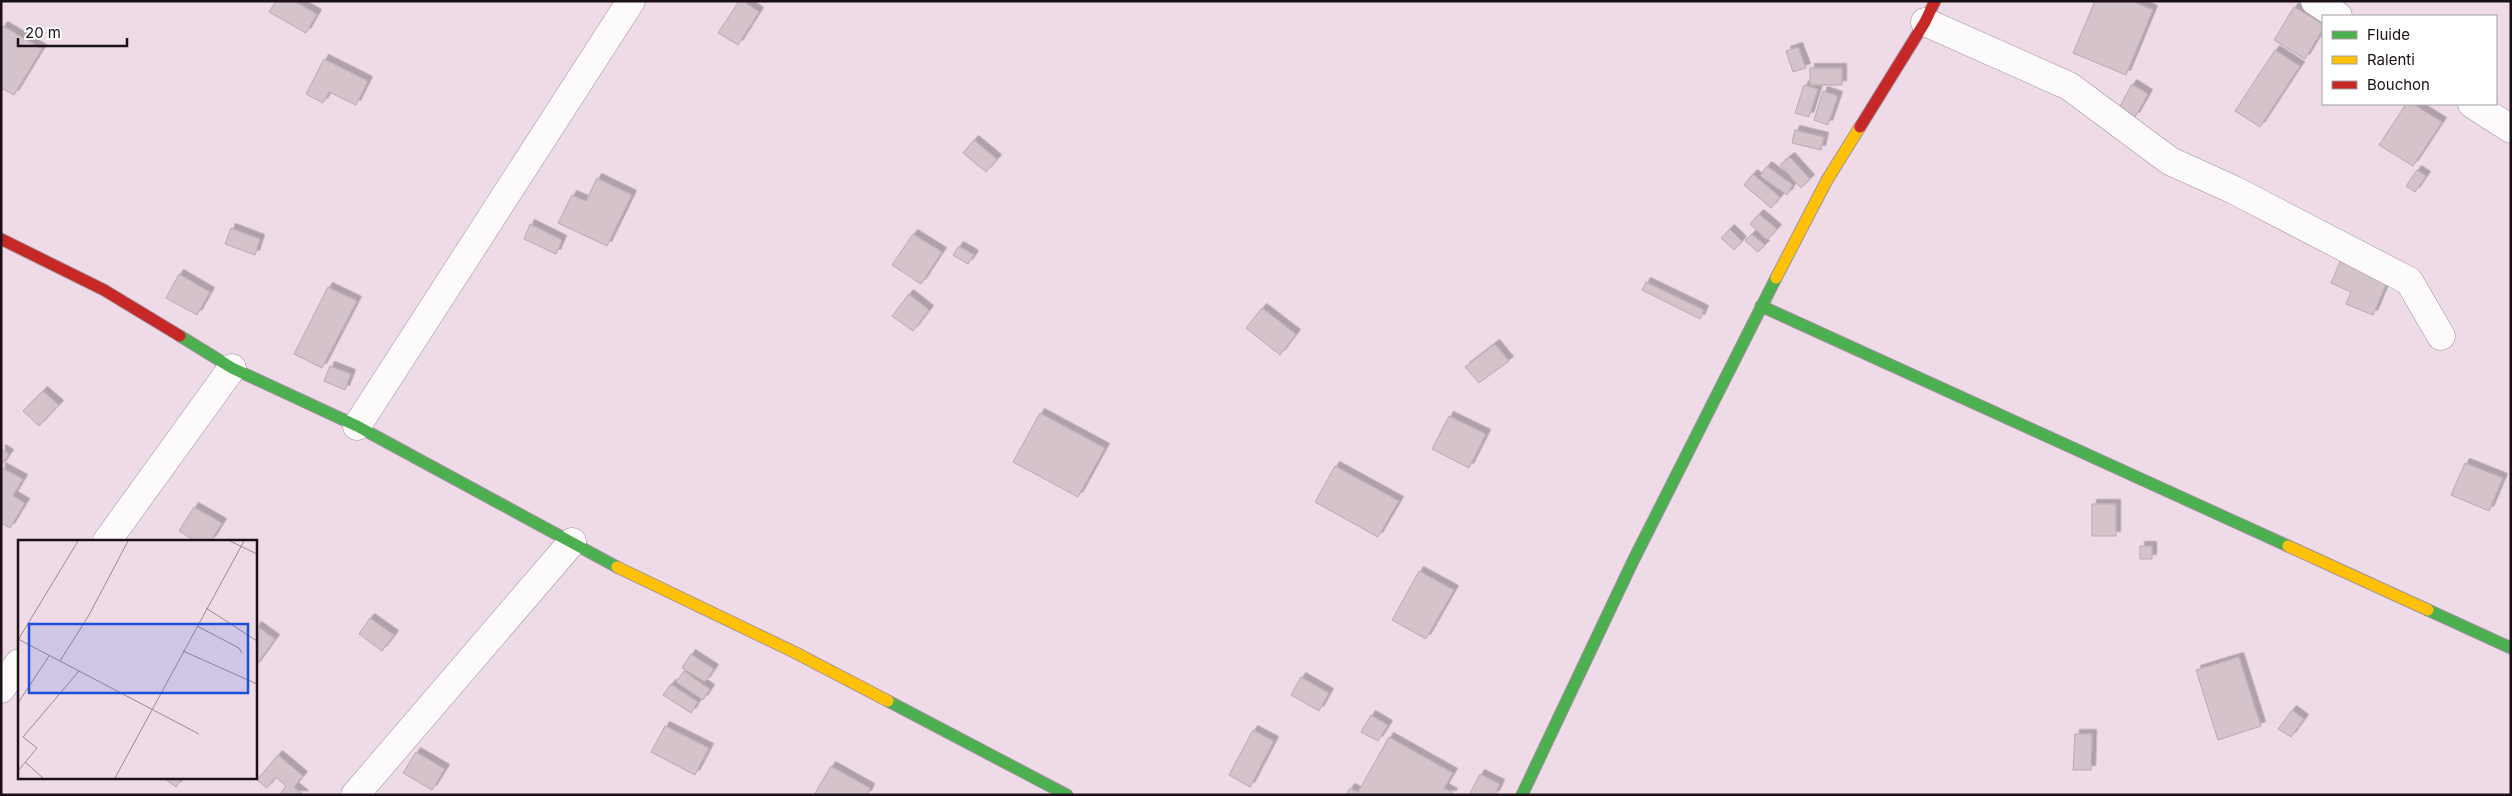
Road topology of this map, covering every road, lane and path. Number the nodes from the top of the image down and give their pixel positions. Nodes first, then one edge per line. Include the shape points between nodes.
1 (630, 1) edge
2 (2315, 1) edge
3 (1930, 12) edge
4 (2336, 15) edge
5 (2474, 105) edge
6 (2511, 129) edge
7 (1, 239) edge
8 (1761, 306) junction
9 (2442, 336) dead end
10 (232, 368) junction
11 (357, 426) junction
12 (108, 540) edge
13 (572, 542) junction
14 (2511, 648) edge
15 (18, 664) edge
16 (1, 689) edge
17 (355, 795) edge
18 (1067, 795) edge
19 (1522, 795) edge

1 - 11 street
2 - 4 street
3 - 8 street via 1828,180
3 - 9 street via 2069,86 2170,161 2234,190 2409,281
5 - 6 street
7 - 10 street via 104,290
8 - 14 street
8 - 19 street via 1633,561
10 - 11 street
10 - 12 street
11 - 13 street
13 - 17 street
13 - 18 street via 794,652
15 - 16 street

